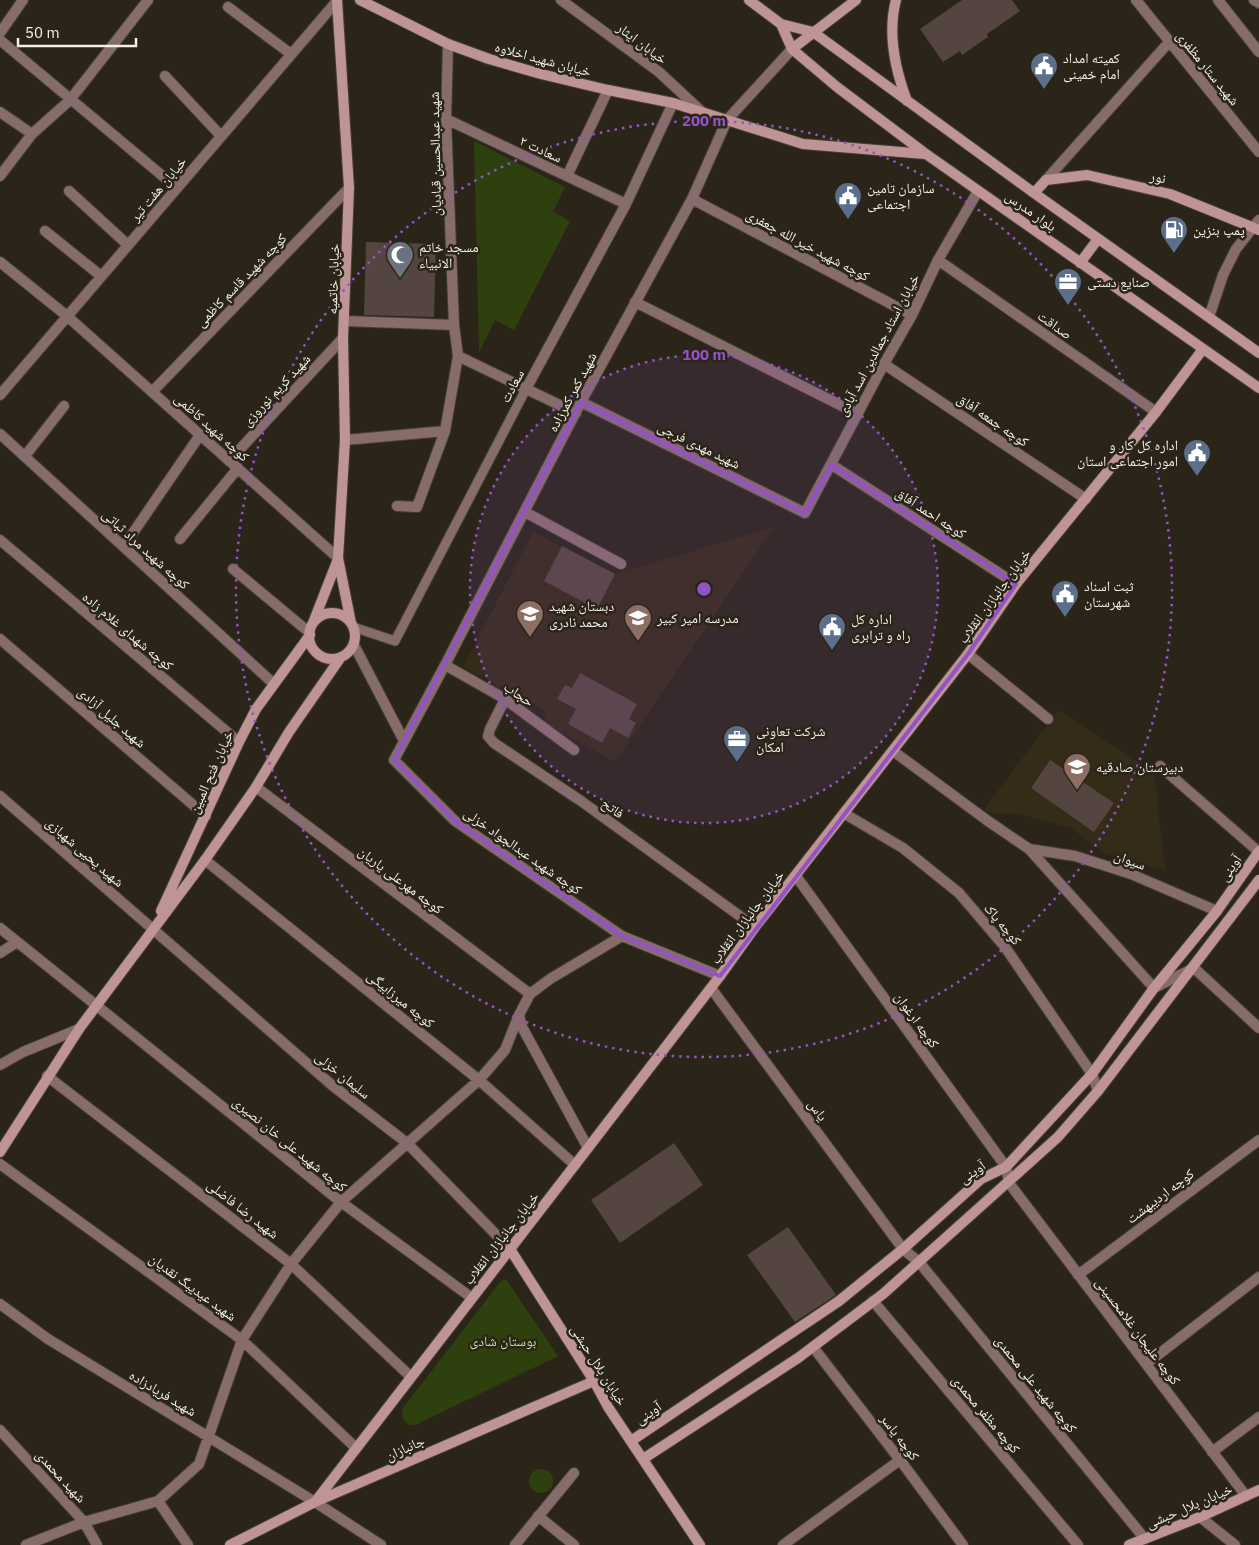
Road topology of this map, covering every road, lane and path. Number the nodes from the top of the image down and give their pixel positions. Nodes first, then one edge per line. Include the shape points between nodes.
1 (23, 0) edge
2 (148, 0) edge
3 (337, 0) edge
4 (360, 0) edge
5 (561, 0) edge
6 (749, 0) edge
7 (856, 0) edge
8 (896, 0) edge
9 (1136, 0) edge
10 (1218, 0) edge
11 (1254, 0) edge
12 (1259, 3) edge
13 (228, 7) dead end
14 (781, 24) junction
15 (813, 32) junction
16 (0, 33) edge
17 (0, 40) edge
18 (1170, 41) junction
19 (448, 44) junction
20 (792, 49) junction
21 (1259, 52) edge
22 (291, 54) junction
23 (166, 76) dead end
24 (608, 90) junction
25 (70, 100) junction
26 (906, 101) junction
27 (673, 103) junction
28 (0, 112) edge
29 (703, 113) junction
30 (446, 119) junction
31 (727, 120) junction
32 (32, 134) junction
33 (221, 136) junction
34 (1259, 152) edge
35 (926, 154) junction
36 (0, 176) edge
37 (567, 176) junction
38 (1046, 180) junction
39 (177, 188) junction
40 (350, 188) junction
41 (68, 191) dead end
42 (978, 191) junction
43 (1034, 193) junction
44 (692, 199) junction
45 (626, 204) junction
46 (1257, 226) edge
47 (45, 231) dead end
48 (1098, 239) junction
49 (128, 245) junction
50 (938, 260) junction
51 (0, 262) edge
52 (1080, 263) junction
53 (101, 276) junction
54 (635, 302) junction
55 (912, 315) junction
56 (68, 316) junction
57 (1209, 318) junction
58 (345, 321) junction
59 (454, 325) junction
60 (343, 338) junction
61 (1203, 349) junction
62 (1259, 353) edge
63 (458, 356) junction
64 (884, 364) junction
65 (1259, 388) edge
66 (526, 389) junction
67 (152, 392) junction
68 (0, 395) edge
69 (581, 402) junction
70 (64, 406) dead end
71 (1156, 412) junction
72 (576, 413) junction
73 (858, 414) junction
74 (445, 431) junction
75 (0, 434) edge
76 (200, 434) junction
77 (345, 440) junction
78 (25, 456) junction
79 (229, 461) junction
80 (832, 465) junction
81 (238, 468) junction
82 (1086, 499) junction
83 (397, 506) dead end
84 (525, 512) junction
85 (805, 514) joint
86 (180, 539) dead end
87 (0, 540) edge
88 (124, 546) junction
89 (338, 558) junction
90 (621, 564) dead end
91 (233, 569) dead end
92 (1016, 584) junction
93 (352, 625) junction
94 (310, 632) junction
95 (0, 639) edge
96 (354, 645) junction
97 (968, 654) junction
98 (341, 657) junction
99 (445, 666) junction
100 (274, 684) junction
101 (504, 699) junction
102 (1048, 719) dead end
103 (404, 740) junction
104 (239, 742) junction
105 (574, 750) dead end
106 (893, 751) junction
107 (394, 760) joint
108 (1160, 766) dead end
109 (256, 788) junction
110 (0, 796) edge
111 (845, 814) junction
112 (206, 816) junction
113 (1029, 849) junction
114 (1259, 852) edge
115 (206, 860) junction
116 (796, 876) junction
117 (1259, 880) edge
118 (1217, 911) junction
119 (755, 927) junction
120 (0, 928) edge
121 (152, 930) junction
122 (622, 936) junction
123 (18, 942) junction
124 (0, 954) edge
125 (1194, 968) junction
126 (720, 976) junction
127 (711, 988) junction
128 (1154, 988) junction
129 (530, 994) junction
130 (96, 1006) junction
131 (520, 1015) junction
132 (1259, 1028) edge
133 (79, 1029) junction
134 (0, 1065) edge
135 (1092, 1074) junction
136 (47, 1076) junction
137 (479, 1080) junction
138 (1098, 1091) junction
139 (1259, 1140) edge
140 (408, 1143) junction
141 (588, 1148) junction
142 (0, 1152) edge
143 (0, 1164) edge
144 (575, 1165) junction
145 (1006, 1166) junction
146 (1009, 1183) junction
147 (341, 1202) junction
148 (903, 1248) junction
149 (510, 1249) junction
150 (919, 1262) junction
151 (291, 1264) junction
152 (1078, 1275) junction
153 (1259, 1277) edge
154 (472, 1298) junction
155 (873, 1301) junction
156 (0, 1304) edge
157 (242, 1340) junction
158 (813, 1347) junction
159 (1146, 1364) junction
160 (411, 1377) junction
161 (594, 1380) junction
162 (1259, 1418) edge
163 (0, 1430) edge
164 (208, 1437) junction
165 (631, 1441) junction
166 (356, 1448) junction
167 (1212, 1452) junction
168 (643, 1459) junction
169 (900, 1460) junction
170 (574, 1473) dead end
171 (1259, 1490) edge
172 (1246, 1496) junction
173 (158, 1501) junction
174 (315, 1502) junction
175 (538, 1516) junction
176 (1200, 1518) junction
177 (84, 1522) junction
178 (1146, 1539) junction
179 (26, 1545) edge
180 (97, 1545) edge
181 (188, 1545) edge
182 (230, 1545) edge
183 (381, 1545) edge
184 (515, 1545) edge
185 (574, 1545) edge
186 (700, 1545) edge
187 (783, 1545) edge
188 (963, 1545) edge
189 (1078, 1545) edge
190 (1129, 1545) edge
191 (1235, 1545) edge

1 - 16 street
2 - 25 street
3 - 22 street, خیابان هفت تیر
3 - 40 street, خیابان خاتمیه
4 - 19 street, خیابان شهید اخلاوه
5 - 29 street, خیابان ایثار via 660,72
6 - 14 street
7 - 15 street
8 - 26 street via 894,54
9 - 18 street, شهید ستار مظفری
10 - 21 street
11 - 12 street
13 - 22 street
14 - 15 street
14 - 20 street
15 - 20 street
15 - 26 street, بلوار مدرس
17 - 25 street
18 - 34 street, شهید ستار مظفری
18 - 38 street
19 - 24 street, خیابان شهید اخلاوه via 489,59
19 - 30 street, شهید عبدالحسین قبادیان
20 - 31 street, شهید کمر کمرزاده
20 - 35 street, بلوار مدرس
22 - 33 street, خیابان هفت تیر
23 - 33 street
24 - 27 street, خیابان شهید اخلاوه
24 - 37 street
25 - 32 street
25 - 39 street
26 - 43 street, بلوار مدرس
27 - 29 street, خیابان شهید اخلاوه
27 - 45 street, سعادت
28 - 32 street
29 - 31 street, خیابان شهید اخلاوه
30 - 37 street, سعادت ۲
30 - 59 street, شهید عبدالحسین قبادیان
31 - 35 street, خیابان شهید اخلاوه via 803,144
31 - 44 street, شهید کمر کمرزاده
32 - 36 street
33 - 39 street, خیابان هفت تیر
35 - 42 street, بلوار مدرس
37 - 45 street, سعادت ۲
38 - 43 street
38 - 46 street, نور via 1087,175 1170,194
39 - 49 street, خیابان هفت تیر
40 - 58 street, خیابان خاتمیه
40 - 67 street, کوچه شهید قاسم کاظمی
41 - 49 street
42 - 50 street, خیابان استاد جمالدین اسد آبادی
42 - 52 street, بلوار مدرس
43 - 48 street, بلوار مدرس
44 - 54 street, شهید کمر کمرزاده
44 - 55 street, کوچه شهید خیر الله جعفری
45 - 66 street, سعادت
46 - 57 street via 1236,248
47 - 53 street
48 - 52 street
48 - 57 street, بلوار مدرس
49 - 53 street, خیابان هفت تیر
50 - 55 street, خیابان استاد جمالدین اسد آبادی
50 - 71 street, صداقت
51 - 56 street, کوچه شهید کاظمی
52 - 61 street, بلوار مدرس
53 - 56 street, خیابان هفت تیر
54 - 69 street, شهید کمر کمرزاده
54 - 73 street
55 - 64 street, خیابان استاد جمالدین اسد آبادی
56 - 67 street, کوچه شهید کاظمی
56 - 68 street, خیابان هفت تیر
57 - 62 street, بلوار مدرس
58 - 59 street
58 - 60 street, خیابان خاتمیه
59 - 63 street, شهید عبدالحسین قبادیان
60 - 77 street, خیابان خاتمیه
60 - 79 street, شهید کریم نوروزی
61 - 65 street, بلوار مدرس
61 - 71 street, خیابان جانبازان انقلاب
63 - 66 street
63 - 74 street, شهید عبدالحسین قبادیان
64 - 73 street, خیابان استاد جمالدین اسد آبادی
64 - 82 street, کوچه جمعه آفاق
66 - 72 street
66 - 93 lane, سعادت via 395,641
67 - 76 street, کوچه شهید کاظمی
69 - 72 street, شهید کمر کمرزاده
69 - 85 street, شهید مهدی فرجی
70 - 78 street
71 - 82 street, خیابان جانبازان انقلاب
72 - 84 street, شهید کمر کمرزاده
73 - 80 street, خیابان استاد جمالدین اسد آبادی
74 - 77 street
74 - 83 street, شهید عبدالحسین قبادیان via 417,507
75 - 78 street, کوچه شهید مراد ثباتی
76 - 79 street, کوچه شهید کاظمی
76 - 88 street
77 - 89 street, خیابان خاتمیه
78 - 88 street, کوچه شهید مراد ثباتی
79 - 81 street, کوچه شهید کاظمی
80 - 85 street, خیابان استاد جمالدین اسد آبادی
80 - 92 street, کوچه احمد آفاق
81 - 86 street
81 - 89 street, کوچه شهید کاظمی
82 - 92 street, خیابان جانبازان انقلاب
84 - 90 street
84 - 99 street, شهید کمر کمرزاده
87 - 104 street, کوچه شهدای غلام زاده
88 - 100 street, کوچه شهید مراد ثباتی
89 - 93 street, خیابان خاتمیه
89 - 94 street, خیابان خاتمیه
91 - 94 street
92 - 97 street, خیابان جانبازان انقلاب
93 - 94 street via 342,615 324,614
93 - 96 street via 356,636
94 - 98 street via 311,644 323,657
94 - 100 street, خیابان فتح المبین
95 - 112 street, شهید جلیل آزادی
96 - 98 street
96 - 103 street
97 - 102 street
97 - 106 street, خیابان جانبازان انقلاب
98 - 109 street, خیابان فتح المبین via 288,732
99 - 101 street, حجاب
99 - 103 street, شهید کمر کمرزاده
100 - 104 street, خیابان فتح المبین
101 - 105 street, حجاب
101 - 119 street, فاتح via 488,736 494,743 581,801
103 - 107 street, شهید کمر کمرزاده
104 - 112 street, خیابان فتح المبین
106 - 111 street, خیابان جانبازان انقلاب
106 - 113 street
107 - 122 street, کوچه شهید عبدالجواد خزلی via 455,821
108 - 114 street
109 - 115 street, خیابان فتح المبین
109 - 129 street, کوچه مهرعلی یاریان
110 - 121 street, شهید یحیی شهبازی
111 - 116 street, خیابان جانبازان انقلاب
111 - 135 street, کوچه پاک via 903,848 959,893 1006,946
112 - 121 street, خیابان فتح المبین
113 - 118 street, سیوان via 1075,856 1131,874
113 - 128 street
114 - 118 street, آوینی
115 - 121 street, خیابان فتح المبین
115 - 137 street, کوچه میرزابیگی
116 - 119 street, خیابان جانبازان انقلاب
116 - 145 street, کوچه ارغوان
117 - 125 street
118 - 128 street, آوینی
119 - 126 street, خیابان جانبازان انقلاب
120 - 123 street, کوچه شهید علی خان نصیری
121 - 130 street, خیابان فتح المبین
121 - 140 street, سلیمان خزلی via 333,1086
122 - 126 street, کوچه شهید عبدالجواد خزلی
122 - 129 street
123 - 124 street
123 - 130 street, کوچه شهید علی خان نصیری
125 - 128 street
125 - 132 street
125 - 138 street
126 - 127 street, خیابان جانبازان انقلاب
127 - 141 street, خیابان جانبازان انقلاب
127 - 148 street, یاس
128 - 135 street, آوینی
129 - 131 street
130 - 133 street, خیابان فتح المبین
130 - 147 street, کوچه شهید علی خان نصیری
131 - 137 street via 505,1050
131 - 141 street via 522,1027
133 - 134 street
133 - 136 street, خیابان فتح المبین
135 - 138 street, کوچه پاک
135 - 145 street, آوینی
136 - 142 street, خیابان فتح المبین
136 - 151 street, شهید رضا فاضلی
137 - 140 street
137 - 144 street, کوچه میرزابیگی
138 - 146 street via 1058,1137
139 - 152 street, کوچه اردیبهشت
140 - 147 street
140 - 149 street, سلیمان خزلی
141 - 144 street, خیابان جانبازان انقلاب
143 - 157 street, شهید عیدیبگ نقدیان
144 - 149 street, خیابان جانبازان انقلاب
145 - 146 street, کوچه ارغوان
145 - 148 street, آوینی via 981,1180
146 - 150 street
146 - 152 street, کوچه علیجان غلامحسینی
147 - 151 street
147 - 154 street, کوچه شهید علی خان نصیری
148 - 150 street, کوچه شهید علی محمدی
148 - 165 street, آوینی via 838,1301
149 - 154 street, خیابان جانبازان انقلاب
149 - 161 street, خیابان بلال حبشی
150 - 155 street
150 - 178 street, کوچه شهید علی محمدی
151 - 157 street
151 - 160 street, شهید رضا فاضلی
152 - 159 street, کوچه علیجان غلامحسینی
153 - 159 street
154 - 160 street, خیابان جانبازان انقلاب
155 - 158 street
155 - 189 street, کوچه مظفر محمدی
156 - 164 street, شهید فریادزاده via 48,1339
157 - 164 street
157 - 166 street, شهید عیدیبگ نقدیان
158 - 168 street
158 - 169 street, کوچه یاسر
159 - 167 street, کوچه علیجان غلامحسینی
160 - 166 street, خیابان جانبازان انقلاب
161 - 165 street, خیابان بلال حبشی
161 - 174 street, جانبازان
162 - 167 street
163 - 177 street, شهید محمدی
164 - 173 street via 199,1464
164 - 174 street, شهید فریادزاده
165 - 168 street, خیابان بلال حبشی
166 - 174 street, خیابان جانبازان انقلاب
167 - 172 street, کوچه علیجان غلامحسینی
168 - 186 street, خیابان بلال حبشی
169 - 187 street
169 - 188 street, کوچه یاسر
170 - 175 street
171 - 172 street, خیابان بلال حبشی
172 - 176 street, خیابان بلال حبشی
173 - 177 street
173 - 181 street
174 - 182 street, جانبازان
174 - 183 street, شهید فریادزاده
175 - 184 street
175 - 185 street
176 - 178 street, خیابان بلال حبشی
176 - 191 street
177 - 179 street
177 - 180 street, شهید محمدی
178 - 190 street, خیابان بلال حبشی

